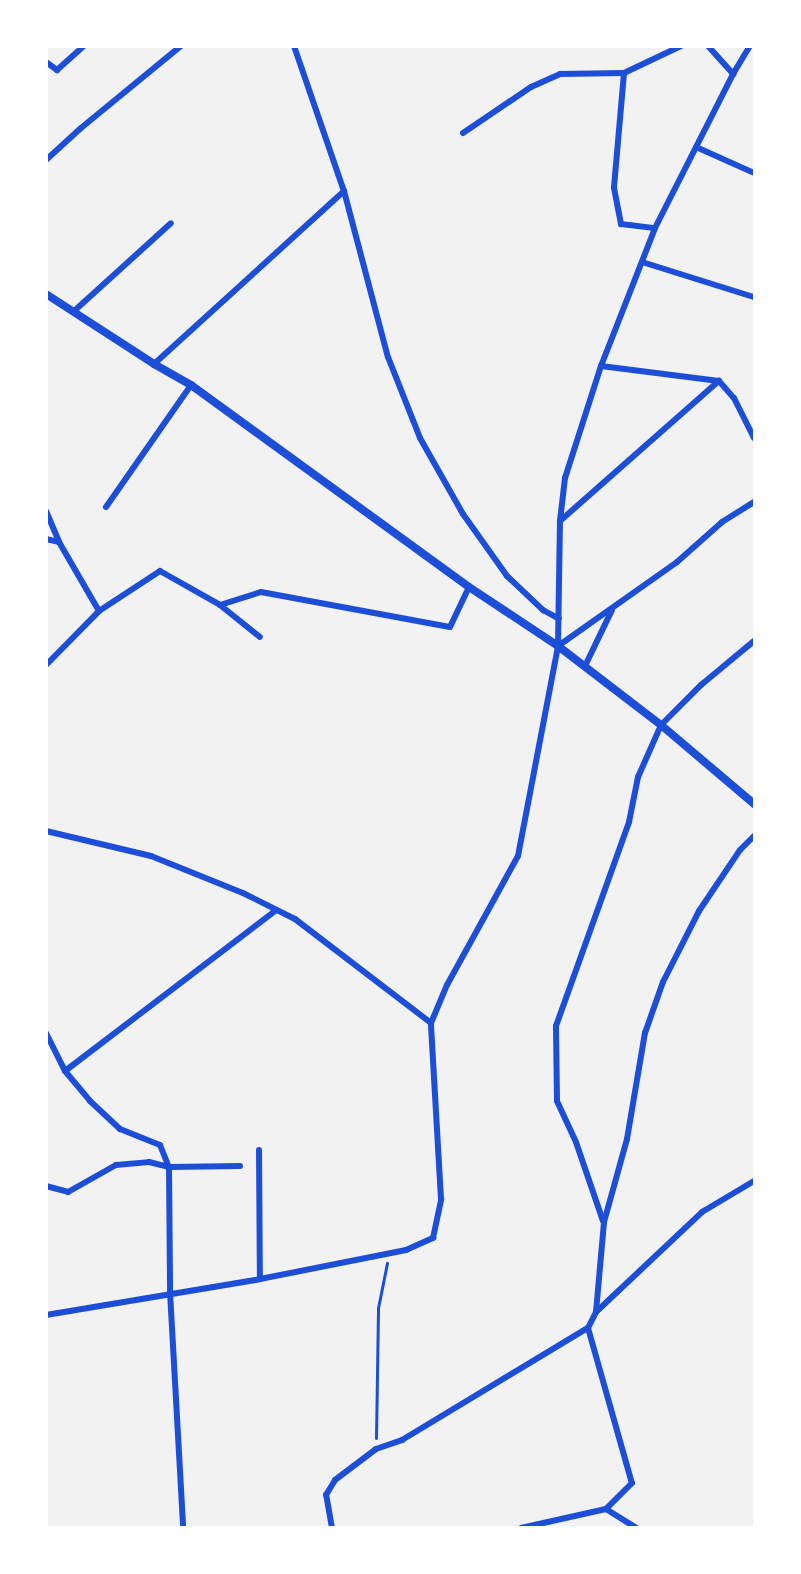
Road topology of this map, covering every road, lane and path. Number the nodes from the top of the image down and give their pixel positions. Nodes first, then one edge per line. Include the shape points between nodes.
1 (84, 46) edge
2 (182, 46) edge
3 (294, 46) edge
4 (681, 46) edge
5 (708, 46) edge
6 (750, 46) edge
7 (46, 62) edge
8 (624, 73) junction
9 (733, 74) junction
10 (463, 133) dead end
11 (696, 147) junction
12 (46, 160) edge
13 (754, 173) edge
14 (344, 190) junction
15 (171, 223) dead end
16 (655, 228) junction
17 (642, 262) junction
18 (46, 294) edge
19 (754, 297) edge
20 (73, 312) junction
21 (154, 364) junction
22 (601, 366) junction
23 (719, 381) junction
24 (191, 385) junction
25 (754, 438) edge
26 (754, 502) edge
27 (106, 507) dead end
28 (46, 512) edge
29 (560, 521) junction
30 (46, 539) edge
31 (59, 542) junction
32 (470, 587) junction
33 (220, 605) junction
34 (613, 609) junction
35 (99, 611) junction
36 (559, 619) junction
37 (260, 637) dead end
38 (754, 640) edge
39 (558, 646) junction
40 (46, 665) edge
41 (585, 666) junction
42 (661, 725) junction
43 (754, 804) edge
44 (46, 831) edge
45 (754, 836) edge
46 (276, 910) junction
47 (431, 1023) junction
48 (46, 1033) edge
49 (65, 1071) junction
50 (259, 1150) dead end
51 (240, 1166) dead end
52 (170, 1167) junction
53 (754, 1180) edge
54 (46, 1186) edge
55 (604, 1222) junction
56 (389, 1252) junction
57 (260, 1279) junction
58 (170, 1292) junction
59 (596, 1312) junction
60 (46, 1315) edge
61 (588, 1328) junction
62 (376, 1449) junction
63 (606, 1509) junction
64 (183, 1527) edge
65 (332, 1527) edge
66 (521, 1527) edge
67 (637, 1527) edge

1 - 7 street via 57,70
2 - 12 street
3 - 14 street
4 - 8 street
5 - 9 street
6 - 9 street
8 - 10 street via 560,74 531,87
8 - 16 street via 614,188 621,224
9 - 11 street
11 - 13 street
11 - 16 street
14 - 21 street
14 - 36 street via 388,357 420,438 463,514 507,576 543,610
15 - 20 street
16 - 17 street
17 - 19 street
17 - 22 street
18 - 20 street
20 - 21 street
21 - 24 street
22 - 23 street
22 - 29 street via 565,478
23 - 25 street via 734,398
23 - 29 street
24 - 27 street
24 - 32 street
26 - 34 street via 722,522 677,562
28 - 31 street
29 - 36 street
30 - 31 street
31 - 35 street
32 - 33 street via 450,627 261,592
32 - 39 street
33 - 35 street via 160,571
33 - 37 street
34 - 39 street
34 - 41 street
35 - 40 street
36 - 39 street
38 - 42 street
39 - 41 street
39 - 47 street via 518,856 447,985
41 - 42 street
42 - 43 street
42 - 55 street via 638,777 629,822 556,1026 557,1101
44 - 46 street via 151,856
45 - 55 street via 740,850 699,911 663,982 645,1033 627,1139
46 - 47 street via 295,919
46 - 49 street
47 - 56 street via 441,1199 433,1238 406,1250
48 - 49 street
49 - 52 street via 120,1129 160,1145
50 - 57 street
51 - 52 street
52 - 54 street via 149,1162 116,1165 68,1192
52 - 58 street
53 - 59 street via 702,1212
55 - 59 street
56 - 57 street
56 - 62 path via 378,1308
57 - 58 street
58 - 60 street
58 - 64 street
59 - 61 street
61 - 62 street via 402,1440
61 - 63 street via 632,1483
62 - 65 street via 335,1480 326,1495
63 - 66 street
63 - 67 street

